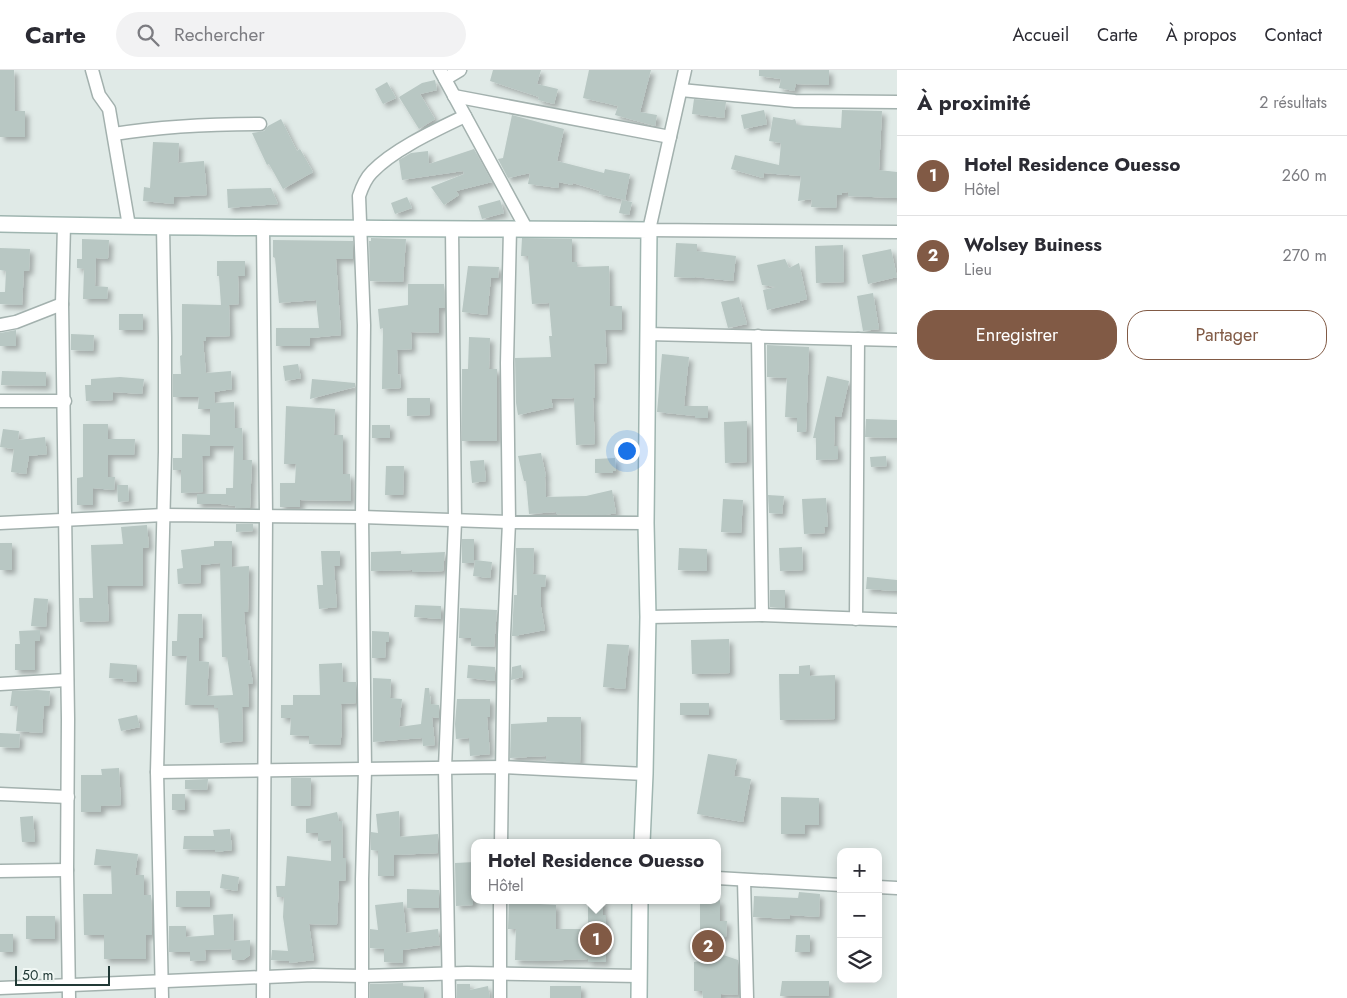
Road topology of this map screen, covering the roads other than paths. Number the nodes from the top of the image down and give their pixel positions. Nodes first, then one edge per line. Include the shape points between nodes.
1 (92, 70) edge
2 (460, 70) edge
3 (686, 70) edge
4 (443, 75) edge
5 (680, 90) junction
6 (454, 96) junction
7 (897, 102) edge
8 (465, 116) junction
9 (260, 124) dead end
10 (114, 134) junction
11 (670, 137) junction
12 (0, 224) edge
13 (64, 225) junction
14 (129, 226) junction
15 (163, 226) junction
16 (263, 227) junction
17 (452, 228) junction
18 (510, 228) junction
19 (526, 228) junction
20 (359, 229) junction
21 (649, 230) junction
22 (897, 232) edge
23 (62, 304) junction
24 (0, 325) edge
25 (647, 334) junction
26 (758, 336) junction
27 (858, 339) junction
28 (897, 340) edge
29 (0, 401) edge
30 (65, 401) junction
31 (164, 515) junction
32 (266, 515) junction
33 (362, 516) junction
34 (65, 520) junction
35 (455, 521) junction
36 (509, 522) junction
37 (0, 523) edge
38 (646, 523) junction
39 (762, 616) junction
40 (648, 617) junction
41 (856, 619) junction
42 (897, 620) edge
43 (67, 680) junction
44 (0, 684) edge
45 (502, 767) junction
46 (445, 768) junction
47 (264, 770) junction
48 (365, 770) junction
49 (158, 772) junction
50 (645, 774) junction
51 (0, 794) edge
52 (68, 797) junction
53 (501, 839) edge
54 (642, 839) edge
55 (67, 870) junction
56 (0, 871) edge
57 (721, 878) edge
58 (744, 880) junction
59 (837, 885) edge
60 (882, 887) edge
61 (897, 888) edge
62 (500, 904) edge
63 (640, 904) edge
64 (448, 974) junction
65 (500, 974) junction
66 (263, 976) junction
67 (362, 976) junction
68 (639, 976) junction
69 (162, 980) junction
70 (0, 988) edge
71 (69, 992) edge
72 (162, 998) edge
73 (263, 998) edge
74 (362, 998) edge
75 (449, 998) edge
76 (500, 998) edge
77 (639, 998) edge
78 (747, 998) edge

1 - 10 street via 99,94 109,109
2 - 4 street
3 - 5 street
4 - 6 street
5 - 7 street via 795,102
5 - 11 street
6 - 8 street
6 - 11 street
8 - 19 street
8 - 20 street via 418,139 372,172 362,185 359,196
9 - 10 street via 190,124
10 - 14 street
11 - 21 street
12 - 13 street
13 - 14 street
13 - 23 street
14 - 15 street
15 - 16 street
15 - 31 street
16 - 20 street
16 - 32 street
17 - 18 street
17 - 20 street
17 - 35 street
18 - 19 street
18 - 36 street via 507,363
19 - 21 street
20 - 33 street via 364,325
21 - 22 street
21 - 25 street
23 - 24 street
23 - 30 street
25 - 26 street
25 - 38 street
26 - 27 street
26 - 39 street
27 - 28 street
27 - 41 street
29 - 30 street
30 - 34 street
31 - 32 street
31 - 34 street
31 - 49 street
32 - 33 street
32 - 47 street
33 - 35 street
33 - 48 street
34 - 37 street
34 - 43 street
35 - 36 street
35 - 46 street
36 - 38 street
36 - 45 street
38 - 40 street
39 - 40 street
39 - 41 street
40 - 50 street
41 - 42 street
43 - 44 street
43 - 52 street
45 - 46 street
45 - 50 street
45 - 53 street
46 - 48 street
46 - 64 street
47 - 48 street
47 - 49 street
47 - 66 street
48 - 67 street
49 - 69 street
50 - 54 street
51 - 52 street
52 - 55 street
55 - 56 street
55 - 71 street
57 - 58 street
58 - 59 street
58 - 78 street
60 - 61 street
62 - 65 street
63 - 68 street
64 - 65 street
64 - 67 street
64 - 75 street
65 - 68 street
65 - 76 street
66 - 67 street
66 - 69 street
66 - 73 street
67 - 74 street
68 - 77 street
69 - 71 street
69 - 72 street
70 - 71 street

